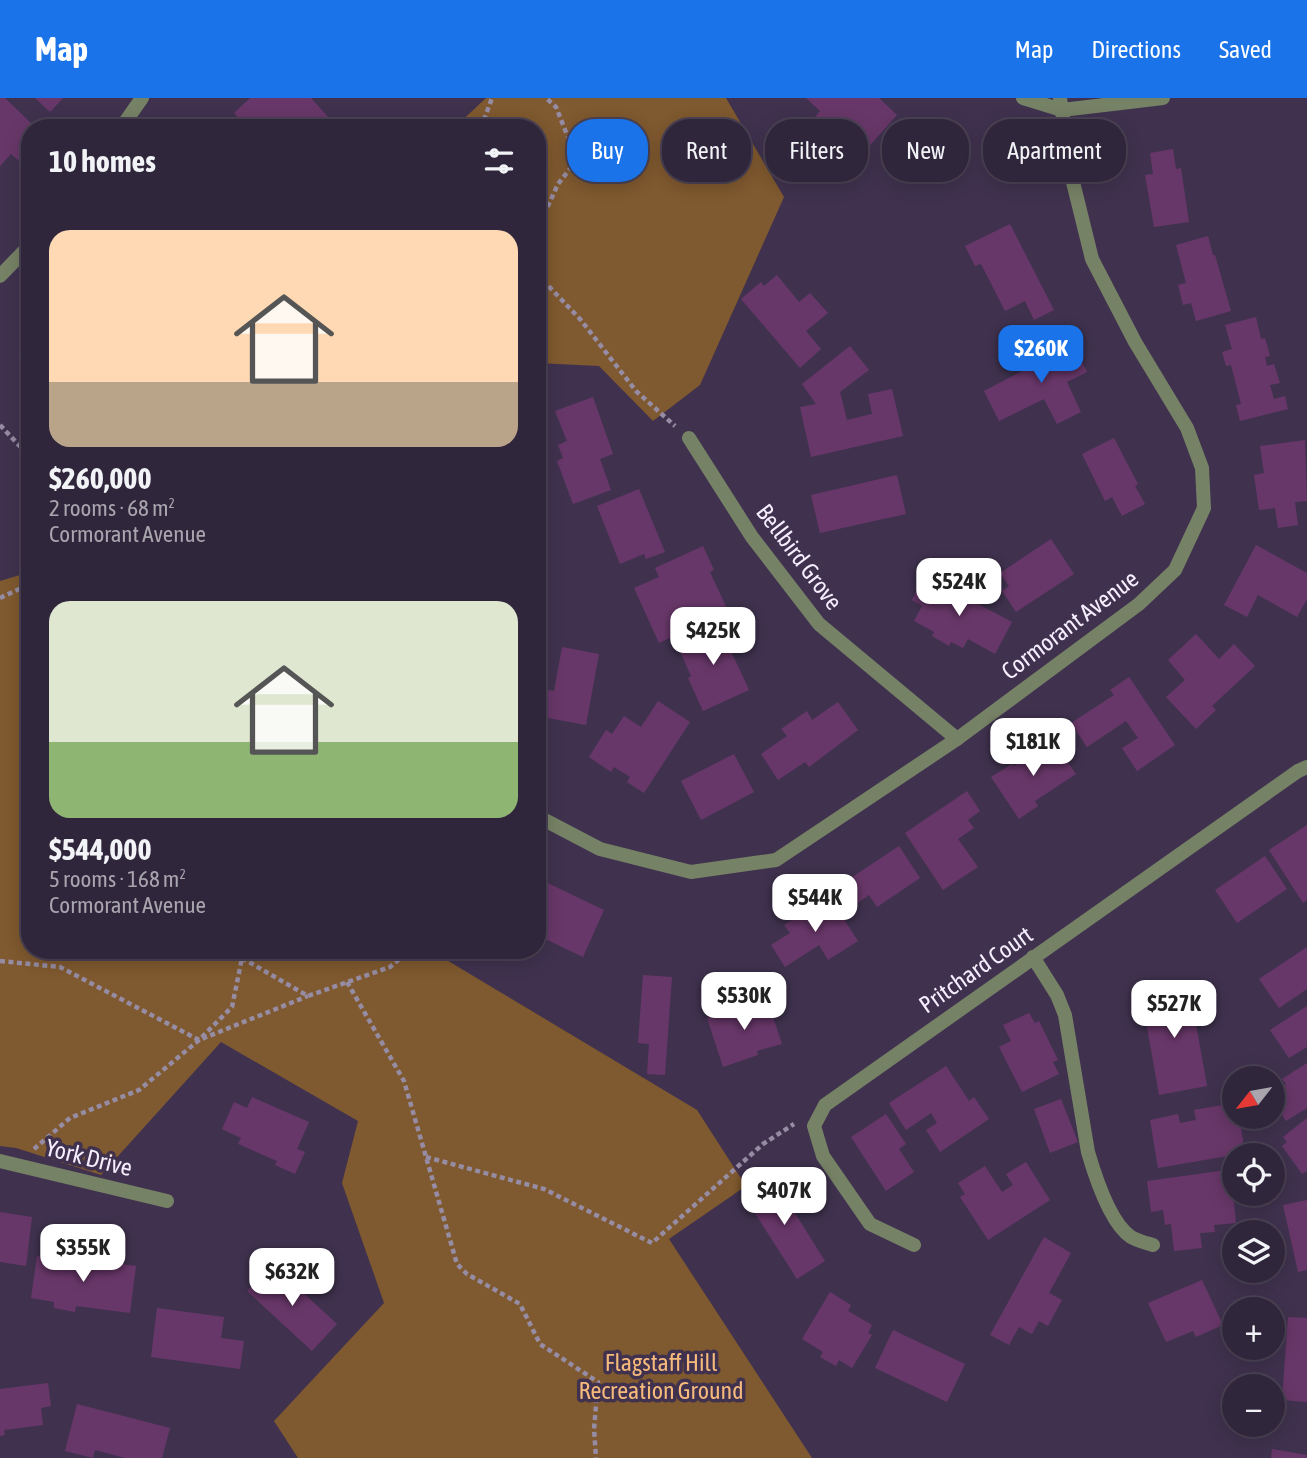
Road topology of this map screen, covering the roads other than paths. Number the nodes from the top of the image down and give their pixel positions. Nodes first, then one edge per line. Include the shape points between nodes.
1 (142, 98) edge
2 (1023, 98) edge
3 (1163, 98) edge
4 (1061, 104) edge
5 (127, 119) edge
6 (21, 254) edge
7 (0, 276) edge
8 (689, 438) road end
9 (957, 739) junction
10 (1307, 767) edge
11 (546, 821) edge
12 (1033, 957) junction
13 (0, 1161) edge
14 (167, 1201) dead end
15 (914, 1245) dead end
16 (1153, 1245) dead end

1 - 5 street
2 - 4 street
3 - 4 street
4 - 9 street, Cormorant Avenue via 1072,178 1093,259 1135,342 1187,428 1202,468 1204,508 1175,570 1139,604
6 - 7 street
8 - 9 street, Bellbird Grove via 752,537 818,624
9 - 11 street, Cormorant Avenue via 776,860 691,872 600,849
10 - 12 street, Pritchard Court
12 - 15 street, Pritchard Court via 825,1105 814,1126 823,1156 870,1223
12 - 16 street via 1065,1016 1094,1172 1123,1228 1131,1237
13 - 14 street, York Drive

